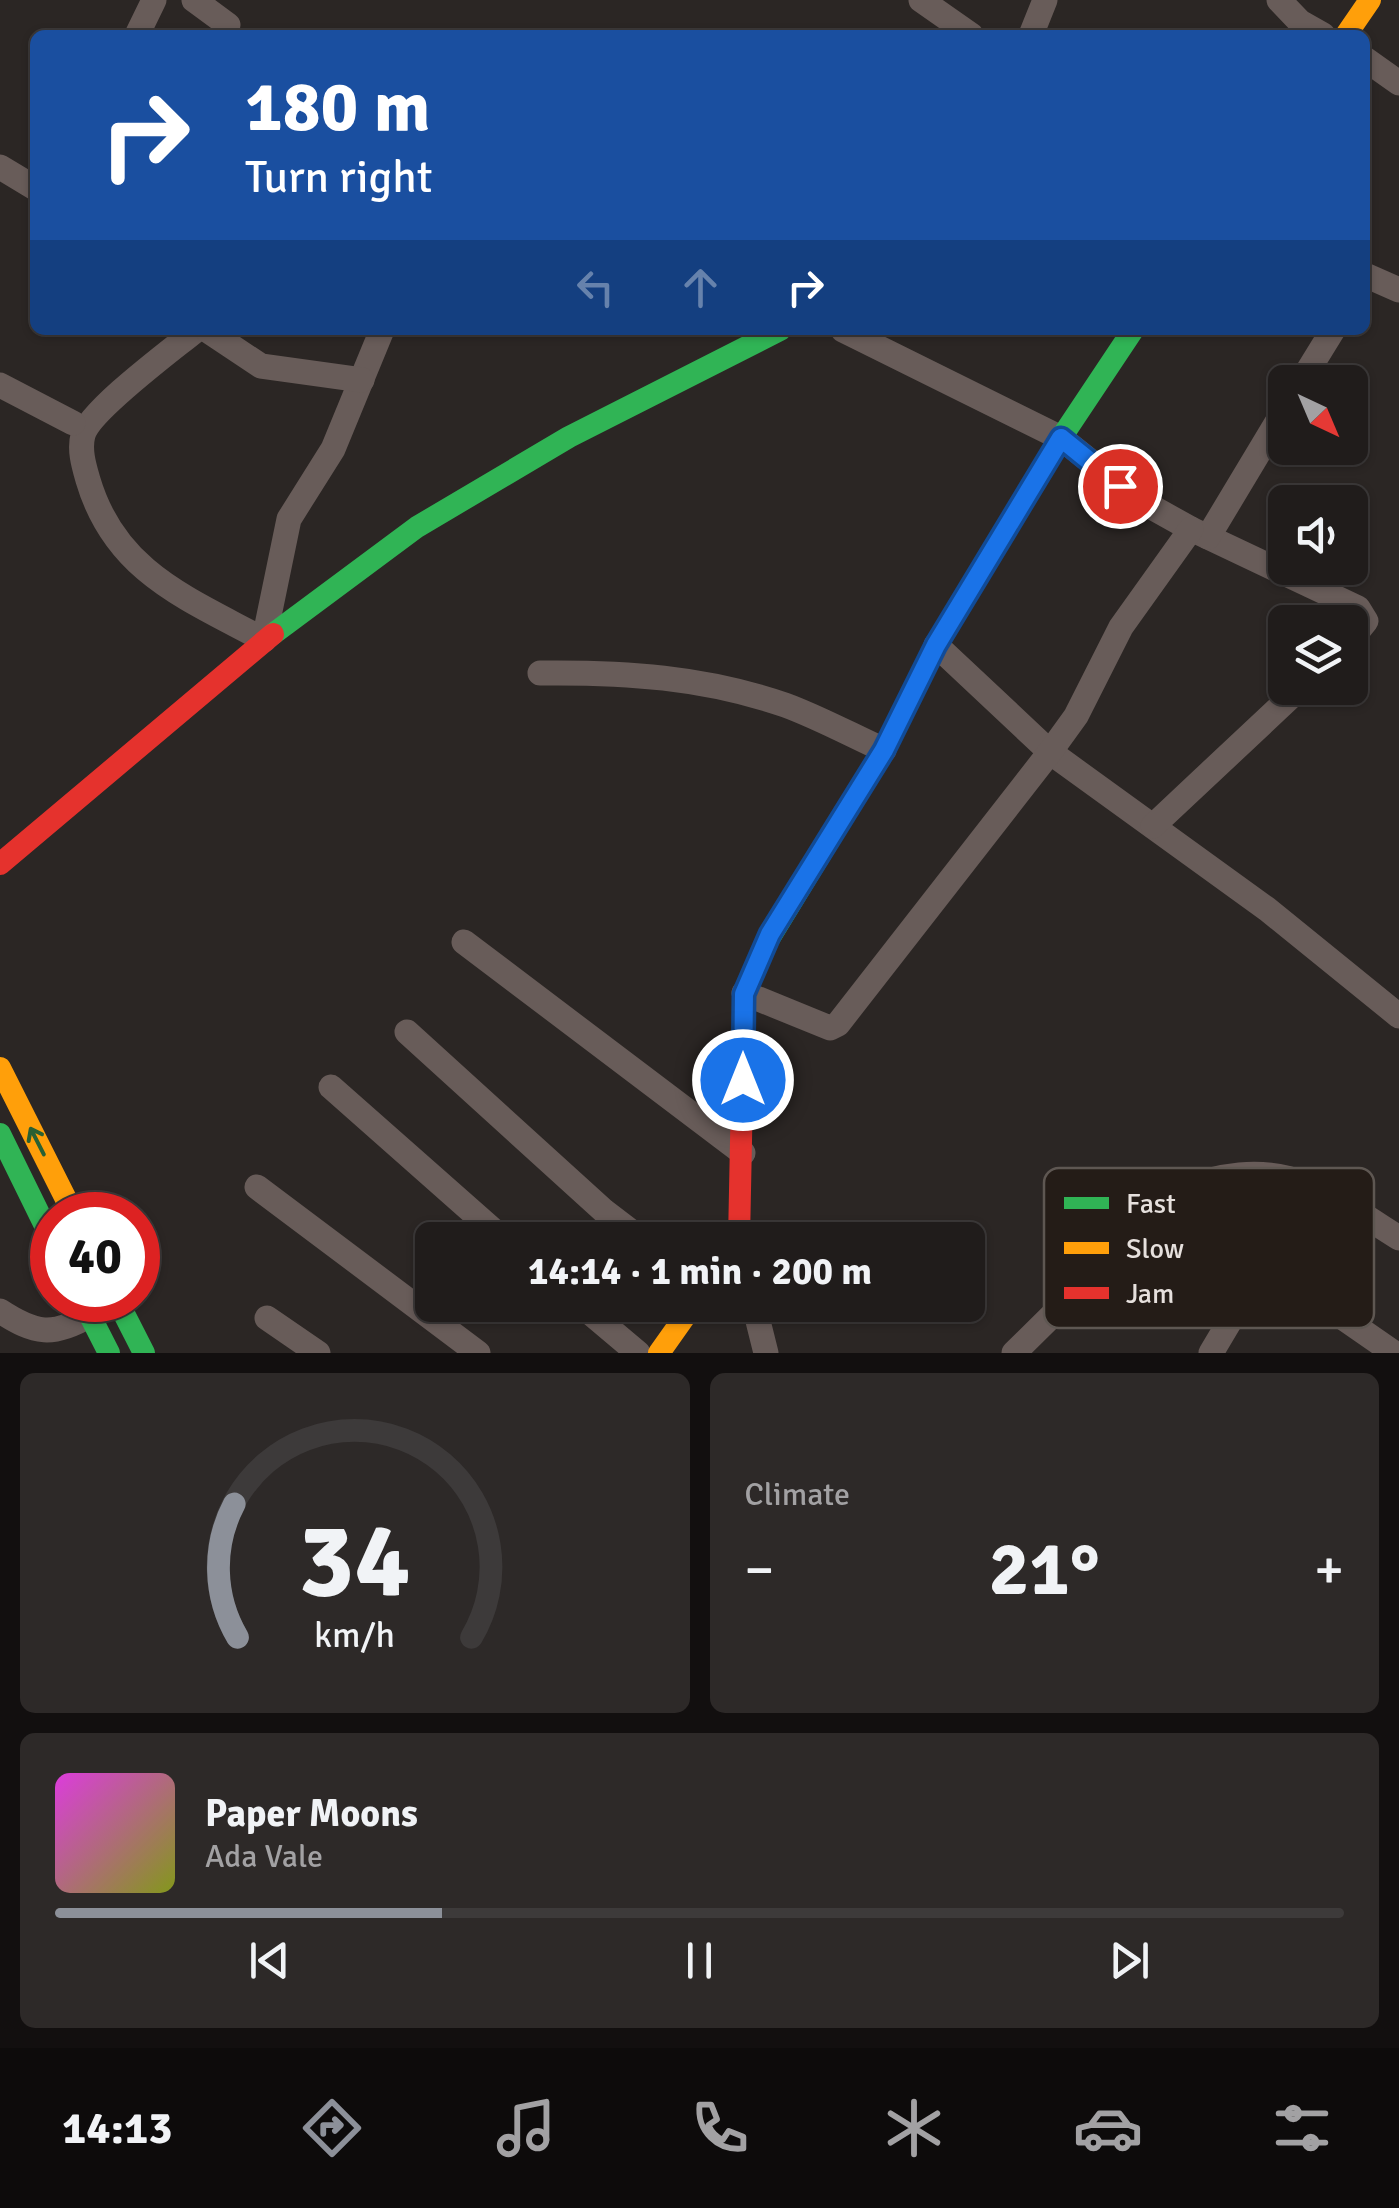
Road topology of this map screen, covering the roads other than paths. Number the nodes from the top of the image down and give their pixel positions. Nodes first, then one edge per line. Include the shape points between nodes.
1 (154, 0) edge
2 (194, 0) edge
3 (920, 0) edge
4 (1045, 0) edge
5 (1279, 0) edge
6 (1370, 0) edge
7 (228, 25) dead end
8 (139, 30) edge
9 (964, 30) edge
10 (1033, 30) edge
11 (1314, 30) edge
12 (1349, 30) edge
13 (1370, 63) edge
14 (1399, 83) edge
15 (0, 167) edge
16 (30, 185) edge
17 (1370, 278) edge
18 (1398, 289) edge
19 (190, 335) edge
20 (214, 335) edge
21 (380, 335) edge
22 (770, 335) edge
23 (853, 335) edge
24 (1130, 335) edge
25 (1330, 335) edge
26 (1311, 365) edge
27 (362, 380) junction
28 (0, 384) edge
29 (72, 423) dead end
30 (1268, 434) edge
31 (1061, 438) junction
32 (1199, 533) junction
33 (1352, 605) edge
34 (264, 640) junction
35 (936, 645) junction
36 (540, 672) dead end
37 (1282, 705) edge
38 (884, 750) junction
39 (1050, 752) junction
40 (1153, 826) junction
41 (0, 864) edge
42 (464, 942) dead end
43 (744, 994) junction
44 (1399, 1016) edge
45 (407, 1032) dead end
46 (0, 1068) edge
47 (331, 1087) dead end
48 (0, 1134) edge
49 (744, 1153) junction
50 (257, 1187) dead end
51 (62, 1192) edge
52 (30, 1195) edge
53 (484, 1222) edge
54 (618, 1222) edge
55 (740, 1222) edge
56 (1374, 1222) edge
57 (1399, 1238) edge
58 (0, 1312) edge
59 (267, 1318) dead end
60 (75, 1322) edge
61 (93, 1322) edge
62 (128, 1322) edge
63 (601, 1322) edge
64 (681, 1322) edge
65 (758, 1322) edge
66 (1044, 1323) edge
67 (1228, 1328) edge
68 (1358, 1328) edge
69 (109, 1353) edge
70 (144, 1353) edge
71 (318, 1353) edge
72 (478, 1353) edge
73 (638, 1353) edge
74 (659, 1353) edge
75 (766, 1353) edge
76 (1014, 1353) edge
77 (1212, 1353) edge
78 (1394, 1353) edge

1 - 8 street
2 - 7 street
3 - 9 street
4 - 10 street
5 - 11 street
6 - 12 street
13 - 14 street
15 - 16 street
17 - 18 street
19 - 34 street via 101,410 83,433 82,459 93,496 128,557 164,585
20 - 27 street via 260,366
21 - 27 street
22 - 34 street via 569,436 417,527
23 - 31 street
24 - 31 street
25 - 26 street
27 - 34 street via 332,449 289,520
28 - 29 street
30 - 32 street
31 - 32 street via 1139,500
31 - 35 street
32 - 33 street
32 - 39 street via 1121,627
34 - 41 street
35 - 38 street
35 - 39 street
36 - 38 street via 629,672 718,686 787,706
37 - 40 street
38 - 43 street via 770,934
39 - 40 street
39 - 43 street via 834,1027
40 - 44 street
42 - 49 street
43 - 49 street
45 - 54 street
51 -> 46 street
47 - 53 street
48 - 52 street
49 - 55 street
50 - 72 street
56 - 57 street
58 - 60 street via 46,1332
59 - 71 street
61 - 69 street
62 - 70 street
63 - 73 street
64 - 74 street
65 - 75 street
66 - 76 street
67 - 77 street
68 - 78 street

